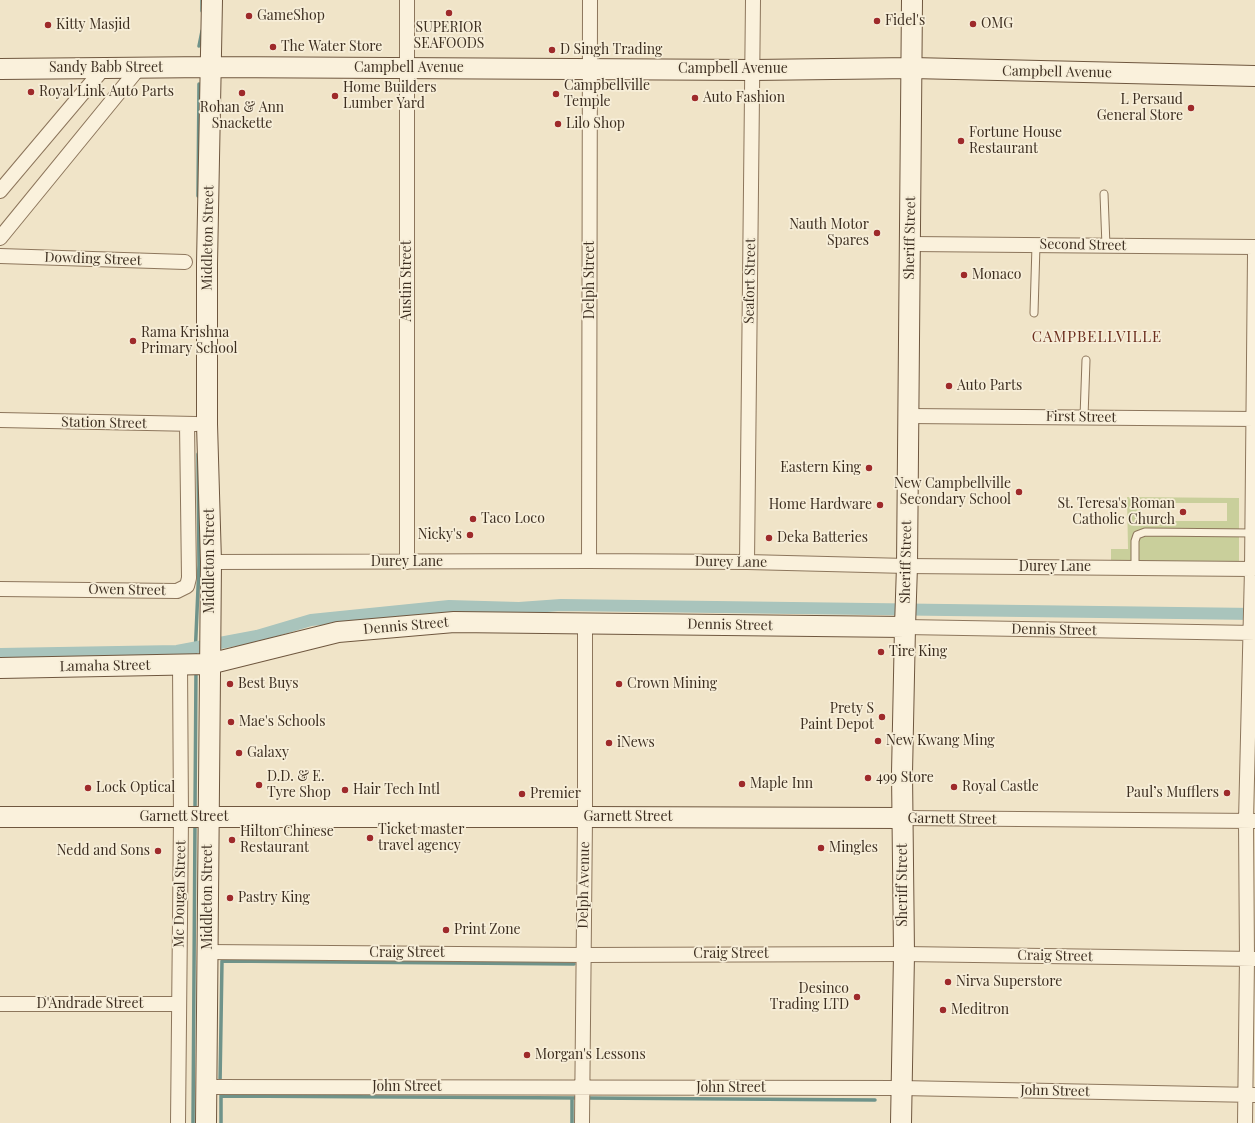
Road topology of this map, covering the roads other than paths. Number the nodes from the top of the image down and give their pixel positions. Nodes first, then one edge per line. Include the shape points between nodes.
1 (212, 0) edge
2 (407, 0) edge
3 (590, 0) edge
4 (753, 0) edge
5 (912, 0) edge
6 (211, 67) junction
7 (912, 68) junction
8 (0, 69) edge
9 (103, 69) junction
10 (138, 69) junction
11 (407, 69) junction
12 (590, 69) junction
13 (753, 70) junction
14 (1255, 76) edge
15 (0, 191) edge
16 (1104, 194) dead end
17 (0, 238) edge
18 (911, 244) junction
19 (1036, 245) junction
20 (1106, 246) junction
21 (1255, 247) edge
22 (1255, 254) edge
23 (0, 256) edge
24 (185, 262) dead end
25 (1034, 313) dead end
26 (1086, 360) dead end
27 (909, 416) junction
28 (1084, 418) junction
29 (1254, 419) edge
30 (0, 420) edge
31 (187, 424) junction
32 (207, 424) junction
33 (1252, 533) junction
34 (589, 561) junction
35 (211, 562) junction
36 (407, 562) junction
37 (747, 562) junction
38 (907, 566) junction
39 (1135, 568) junction
40 (1252, 569) junction
41 (0, 589) edge
42 (585, 624) junction
43 (905, 627) junction
44 (1252, 633) edge
45 (208, 660) junction
46 (182, 664) junction
47 (0, 668) edge
48 (0, 817) edge
49 (181, 817) junction
50 (585, 817) junction
51 (208, 818) junction
52 (902, 818) junction
53 (1250, 821) edge
54 (207, 952) junction
55 (904, 954) junction
56 (584, 955) junction
57 (1251, 959) edge
58 (0, 1004) edge
59 (179, 1004) junction
60 (210, 1087) junction
61 (902, 1088) junction
62 (582, 1094) junction
63 (1250, 1095) edge
64 (178, 1123) edge
65 (206, 1123) edge
66 (582, 1123) edge
67 (901, 1123) edge
68 (1245, 1123) edge

1 - 6 street, Middleton Street
2 - 11 street, Austin Street
3 - 12 street, Delph Street
4 - 13 street, Seafort Street
5 - 7 street, Sheriff Street
6 - 10 street, Sandy Babb Street
6 - 11 street, Campbell Avenue
6 - 32 street, Middleton Street
7 - 13 street, Campbell Avenue
7 - 14 street, Campbell Avenue
7 - 18 street, Sheriff Street
8 - 9 street, Sandy Babb Street
9 - 10 street, Sandy Babb Street
9 - 15 street
10 - 17 street
11 - 12 street, Campbell Avenue
11 - 36 street, Austin Street
12 - 13 street, Campbell Avenue
12 - 34 street, Delph Street
13 - 37 street, Seafort Street
16 - 20 lane
18 - 19 street, Second Street
18 - 27 street, Sheriff Street
19 - 20 street, Second Street
19 - 25 lane
20 - 21 street, Second Street
22 - 29 street
23 - 24 street, Dowding Street
26 - 28 lane
27 - 28 street, First Street
27 - 38 street, Sheriff Street
28 - 29 street, First Street
29 - 33 street
30 - 31 street, Station Street
31 - 32 street, Station Street
31 - 41 street, Owen Street via 190,578 187,586 177,591
32 - 35 street, Middleton Street
33 - 39 lane via 1145,532 1134,541
33 - 40 street
34 - 36 street, Durey Lane
34 - 37 street, Durey Lane
35 - 36 street, Durey Lane
35 - 45 street, Middleton Street
37 - 38 street, Durey Lane
38 - 39 street, Durey Lane
38 - 43 street, Sheriff Street
39 - 40 street, Durey Lane
40 - 44 street
42 - 43 street, Dennis Street
42 - 45 street, Dennis Street via 454,622 338,632
42 - 50 street, Delph Avenue
43 - 44 street, Dennis Street
43 - 52 street, Sheriff Street
44 - 53 street
45 - 46 street, Lamaha Street
45 - 51 street, Middleton Street
46 - 47 street, Lamaha Street
46 - 49 street, Mc Dougal Street
48 - 49 street, Garnett Street
49 - 51 street, Garnett Street
49 - 59 street, Mc Dougal Street
50 - 51 street, Garnett Street
50 - 52 street, Garnett Street
50 - 56 street, Delph Avenue
51 - 54 street, Middleton Street
52 - 53 street, Garnett Street
52 - 55 street, Sheriff Street
53 - 57 street
54 - 56 street, Craig Street
54 - 60 street, Middleton Street
55 - 56 street, Craig Street
55 - 57 street, Craig Street
55 - 61 street, Sheriff Street
56 - 62 street, Delph Avenue
57 - 63 street
58 - 59 street, D'Andrade Street
59 - 64 street, Mc Dougal Street
60 - 62 street, John Street
60 - 65 street, Middleton Street
61 - 62 street, John Street
61 - 63 street, John Street
61 - 67 street, Sheriff Street
62 - 66 street, Delph Avenue
63 - 68 street

